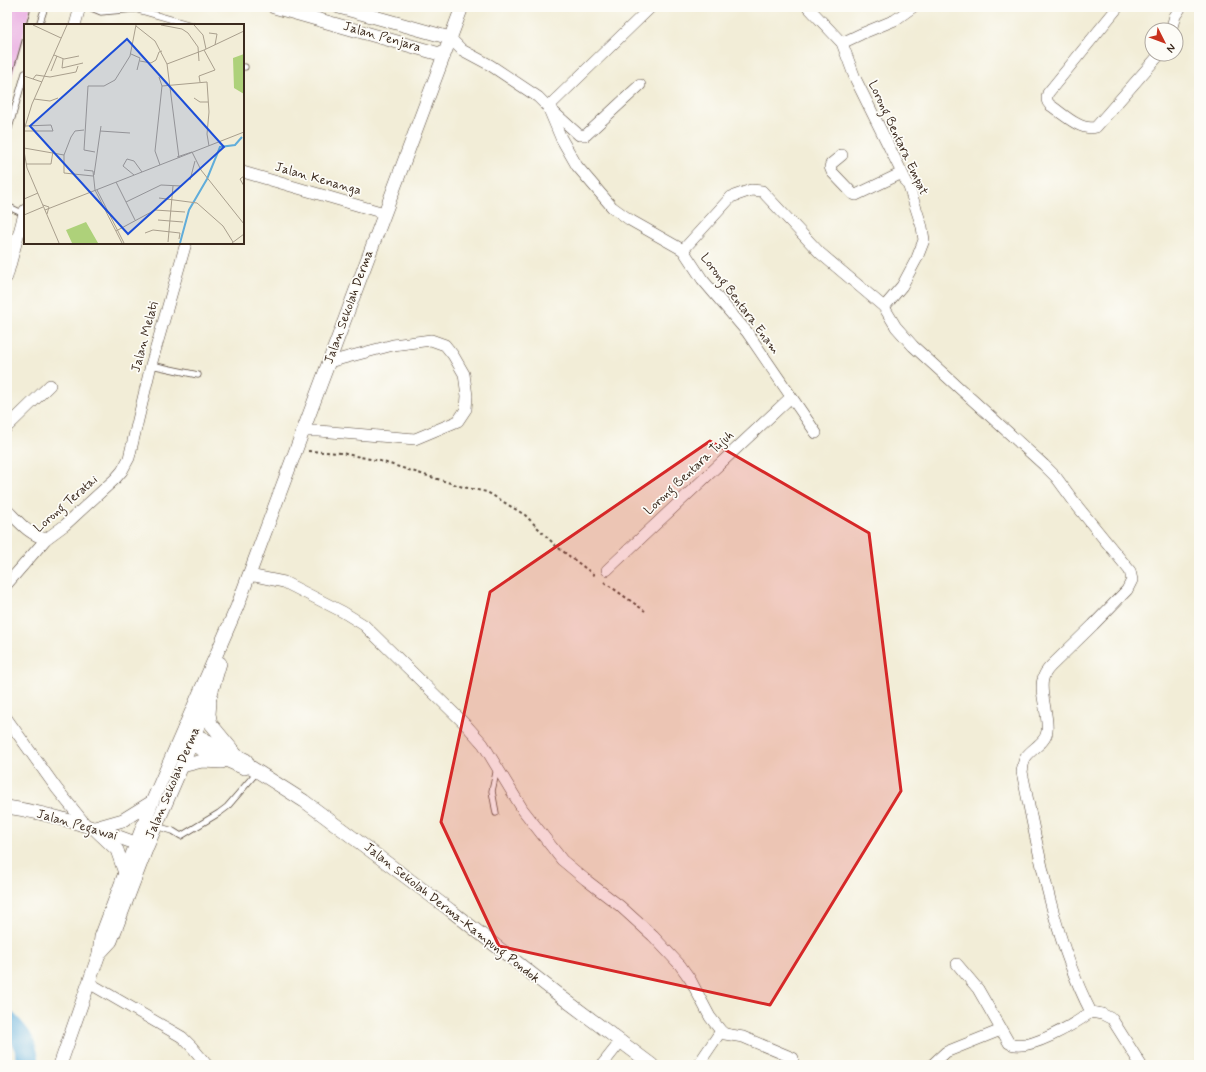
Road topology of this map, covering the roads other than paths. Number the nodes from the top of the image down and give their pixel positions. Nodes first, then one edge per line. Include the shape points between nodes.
1 (44, 7) edge
2 (80, 7) edge
3 (89, 7) edge
4 (274, 7) edge
5 (339, 7) edge
6 (462, 7) edge
7 (651, 7) edge
8 (808, 7) edge
9 (913, 7) edge
10 (1118, 7) edge
11 (1181, 7) edge
12 (302, 10) edge
13 (1173, 22) edge
14 (39, 24) edge
15 (75, 24) edge
16 (188, 24) edge
17 (450, 38) junction
18 (842, 43) junction
19 (462, 50) junction
20 (443, 55) junction
21 (1153, 62) edge
22 (24, 77) edge
23 (640, 84) dead end
24 (548, 108) junction
25 (7, 135) edge
26 (842, 154) dead end
27 (244, 172) edge
28 (902, 173) junction
29 (7, 206) edge
30 (24, 212) edge
31 (384, 213) junction
32 (186, 244) edge
33 (683, 250) junction
34 (7, 277) edge
35 (884, 307) junction
36 (329, 362) junction
37 (151, 365) junction
38 (198, 375) dead end
39 (50, 385) dead end
40 (791, 397) junction
41 (7, 427) edge
42 (303, 431) junction
43 (816, 433) dead end
44 (134, 439) joint
45 (7, 510) edge
46 (46, 539) junction
47 (606, 570) dead end
48 (249, 575) junction
49 (7, 584) edge
50 (237, 607) junction
51 (211, 694) junction
52 (7, 719) edge
53 (187, 736) junction
54 (233, 758) junction
55 (182, 766) junction
56 (497, 768) junction
57 (253, 769) junction
58 (152, 802) junction
59 (7, 807) edge
60 (496, 813) dead end
61 (90, 826) junction
62 (156, 826) junction
63 (142, 845) junction
64 (125, 873) junction
65 (99, 954) junction
66 (957, 964) dead end
67 (89, 983) junction
68 (1091, 1012) junction
69 (1001, 1030) junction
70 (720, 1031) junction
71 (621, 1041) junction
72 (793, 1058) dead end
73 (60, 1065) edge
74 (207, 1065) edge
75 (602, 1065) edge
76 (652, 1065) edge
77 (698, 1065) edge
78 (932, 1065) edge
79 (1141, 1065) edge

1 - 14 lane
2 - 15 street
3 - 16 lane via 101,12 135,9
4 - 12 street, Jalan Penjara
5 - 17 street
6 - 17 street, Jalan Sekolah Derma
7 - 24 street
8 - 18 street, Lorong Bentara Empat
9 - 18 street via 895,20
10 - 21 street via 1048,93 1047,102 1078,125 1086,128 1096,127
11 - 13 street
12 - 20 street, Jalan Penjara
17 - 19 street
17 - 20 street, Jalan Sekolah Derma
18 - 28 street, Lorong Bentara Empat via 855,78
19 - 20 street
19 - 24 street via 538,97
20 - 31 street, Jalan Sekolah Derma
22 - 25 lane
23 - 24 street via 586,135 576,134
24 - 33 street via 577,166 612,207
26 - 28 street via 830,167 856,195
27 - 31 street, Jalan Kenanga
28 - 35 street, Lorong Bentara Empat via 922,227 924,240 902,286
29 - 30 lane
30 - 34 street
31 - 36 street, Jalan Sekolah Derma
32 - 37 street, Jalan Melati
33 - 35 street via 731,197 751,190 762,192 820,252
33 - 40 street, Lorong Bentara Enam via 702,279 747,332
35 - 68 street via 896,327 913,346 1056,477 1132,575 1127,590 1045,673 1042,684 1047,733 1043,741 1026,757 1022,772 1060,934
36 - 42 street, Jalan Sekolah Derma
36 - 42 street via 393,345 431,340 445,345 464,374 466,409 458,420 415,439
37 - 38 lane
37 - 44 street, Jalan Melati
39 - 41 street
40 - 43 street, Lorong Bentara Enam
40 - 47 street, Lorong Bentara Tujuh
42 - 48 street, Jalan Sekolah Derma
44 - 46 street, Lorong Teratai via 122,471 65,525
45 - 46 street via 29,532
46 - 49 street, Lorong Teratai
48 - 50 street, Jalan Sekolah Derma
48 - 56 street via 284,582 364,625 466,724 483,744
50 - 51 street, Jalan Sekolah Derma
50 - 53 street, Jalan Sekolah Derma
51 - 53 street, Jalan Sekolah Derma
51 - 54 street via 211,724
52 - 61 street via 57,789
53 - 54 street, Jalan Sekolah Derma-Kampung Pondok
53 - 55 street, Jalan Sekolah Derma
53 - 58 street, Jalan Sekolah Derma
54 - 55 street
54 - 57 street, Jalan Sekolah Derma-Kampung Pondok via 244,768
55 - 62 street, Jalan Sekolah Derma
56 - 60 lane via 492,791
56 - 70 street via 523,810 562,860 620,906 680,965
57 - 62 lane via 227,807 181,836
57 - 71 street, Jalan Sekolah Derma-Kampung Pondok via 304,801
58 - 61 street via 123,820
58 - 63 street, Jalan Sekolah Derma
59 - 61 street, Jalan Pegawai via 48,814
61 - 63 street, Jalan Pegawai
61 - 64 street via 116,850
62 - 63 street, Jalan Sekolah Derma
63 - 64 street, Jalan Sekolah Derma
63 - 65 street, Jalan Sekolah Derma via 111,941
64 - 65 street, Jalan Sekolah Derma via 101,936
65 - 67 street, Jalan Sekolah Derma
66 - 69 street via 978,989
67 - 73 street, Jalan Sekolah Derma
67 - 74 street via 182,1037
68 - 69 street via 1068,1027 1020,1046 1009,1043
68 - 79 street via 1112,1019
69 - 78 street via 946,1052
70 - 72 street
70 - 77 street
71 - 75 street
71 - 76 street, Jalan Sekolah Derma-Kampung Pondok

